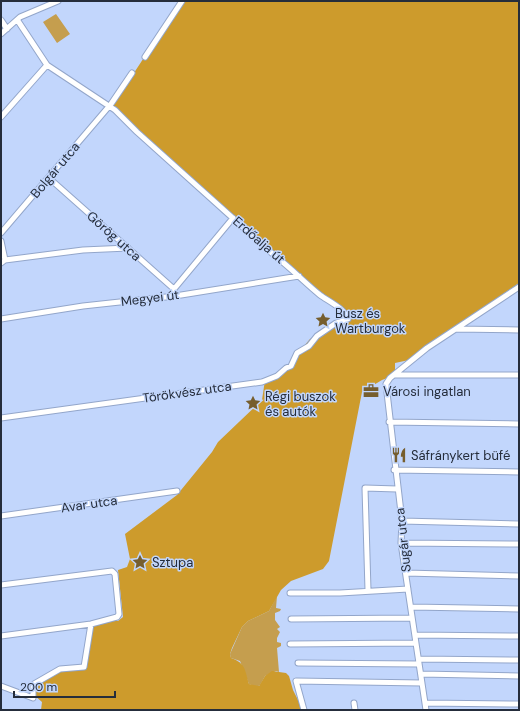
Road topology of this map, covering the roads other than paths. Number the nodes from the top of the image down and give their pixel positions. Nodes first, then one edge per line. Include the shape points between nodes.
1 (58, 1) edge
2 (182, 1) edge
3 (1, 20) edge
4 (18, 21) junction
5 (8, 29) junction
6 (1, 34) edge
7 (145, 57) dead end
8 (47, 65) junction
9 (132, 73) dead end
10 (108, 107) junction
11 (1, 116) edge
12 (49, 178) junction
13 (233, 218) junction
14 (1, 233) edge
15 (1, 241) edge
16 (128, 248) junction
17 (3, 262) edge
18 (299, 276) junction
19 (519, 287) edge
20 (174, 289) junction
21 (175, 296) junction
22 (1, 319) edge
23 (348, 319) joint
24 (455, 329) junction
25 (519, 330) edge
26 (395, 375) junction
27 (519, 375) edge
28 (1, 418) edge
29 (389, 422) junction
30 (519, 424) edge
31 (394, 470) junction
32 (519, 472) edge
33 (397, 489) junction
34 (177, 491) dead end
35 (1, 516) edge
36 (402, 521) junction
37 (519, 524) edge
38 (401, 543) junction
39 (519, 544) edge
40 (406, 573) junction
41 (519, 576) edge
42 (1, 585) edge
43 (408, 589) junction
44 (368, 590) junction
45 (290, 593) dead end
46 (412, 607) junction
47 (519, 608) edge
48 (412, 618) junction
49 (291, 619) dead end
50 (91, 624) junction
51 (415, 635) junction
52 (1, 636) edge
53 (519, 636) edge
54 (416, 643) junction
55 (290, 644) dead end
56 (519, 660) edge
57 (419, 662) junction
58 (298, 663) dead end
59 (421, 674) junction
60 (519, 676) edge
61 (422, 683) junction
62 (1, 686) edge
63 (354, 703) dead end
64 (425, 703) junction
65 (519, 704) edge
66 (304, 710) edge
67 (355, 710) edge
68 (426, 710) edge

1 - 4 street via 20,17
2 - 7 street
3 - 5 street
4 - 5 street
4 - 8 street
5 - 6 street
8 - 10 street, Erdőalja út
8 - 11 street
9 - 10 street, Bolgár utca
10 - 12 street, Bolgár utca
10 - 13 street, Erdőalja út via 118,112
12 - 14 street, Bolgár utca
12 - 16 street, Görög utca
13 - 18 street, Erdőalja út
13 - 20 street
15 - 17 street
16 - 17 street via 83,250
16 - 20 street, Görög utca
18 - 21 street, Megyei út
18 - 23 street, Erdőalja út
19 - 24 street
20 - 21 street
21 - 22 street, Megyei út via 83,306
23 - 28 street, Törökvész utca via 336,323 316,337 309,346 296,353 291,366 262,382
24 - 25 street
24 - 26 street via 415,357
26 - 27 street
26 - 29 street, Sugár utca via 386,384
29 - 30 street
29 - 31 street, Sugár utca
31 - 32 street
31 - 33 street, Sugár utca
33 - 36 street, Sugár utca
33 - 44 street via 365,488
34 - 35 street, Avar utca
36 - 37 street
36 - 38 street, Sugár utca
38 - 39 street
38 - 40 street, Sugár utca
40 - 41 street
40 - 43 street, Sugár utca
42 - 50 street via 113,572 119,612 116,617
43 - 44 street
43 - 46 street, Sugár utca
44 - 45 street
46 - 47 street
46 - 48 street, Sugár utca
48 - 49 street
48 - 51 street, Sugár utca
50 - 52 street
50 - 62 street via 84,667 54,671 34,684 33,698
51 - 53 street
51 - 54 street, Sugár utca
54 - 55 street
54 - 57 street, Sugár utca
56 - 57 street
57 - 58 street
57 - 59 street, Sugár utca
59 - 60 street
59 - 61 street, Sugár utca
61 - 64 street, Sugár utca
61 - 66 street via 296,681
63 - 67 street
64 - 65 street
64 - 68 street, Sugár utca

